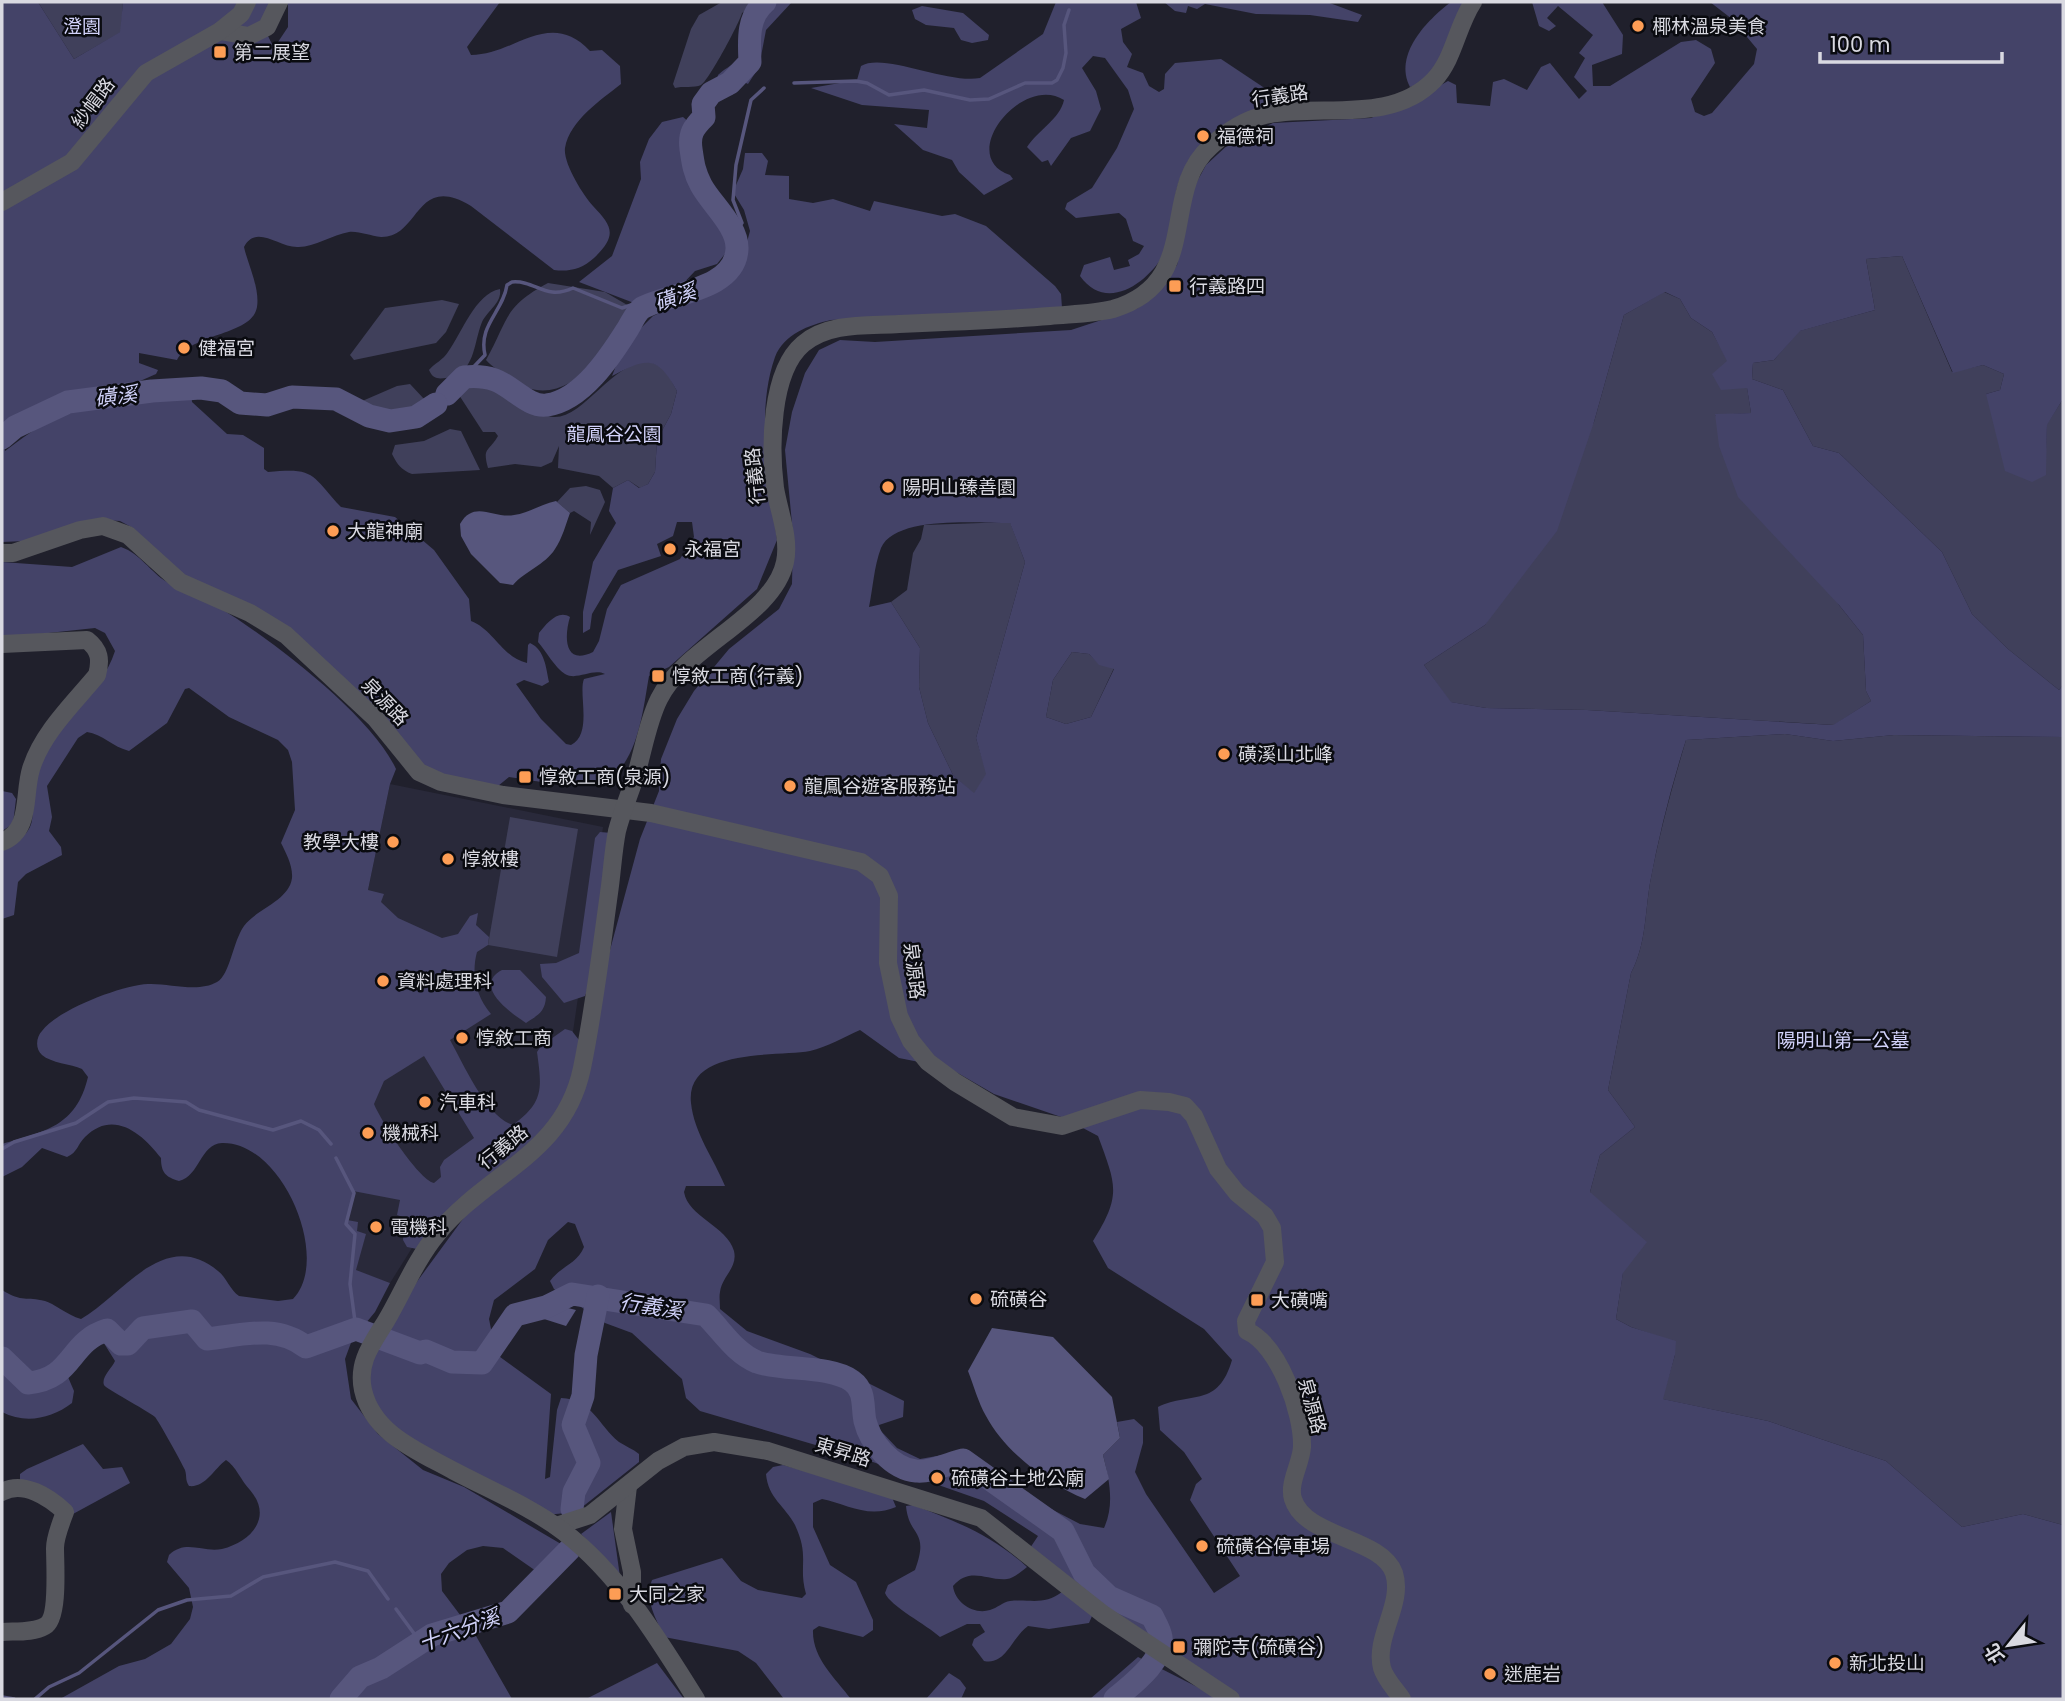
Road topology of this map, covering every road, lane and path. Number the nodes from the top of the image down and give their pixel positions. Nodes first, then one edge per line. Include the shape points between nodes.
1 (247, 2) edge
2 (279, 2) edge
3 (1473, 2) edge
4 (219, 31) junction
5 (2, 202) edge
6 (2, 553) edge
7 (2, 644) edge
8 (625, 811) junction
9 (2, 842) edge
10 (628, 1486) junction
11 (2, 1492) edge
12 (556, 1526) junction
13 (632, 1605) junction
14 (2, 1632) edge
15 (696, 1699) edge
16 (1231, 1699) edge
17 (1402, 1699) edge

1 - 4 street, 紗帽路 via 241,14
2 - 4 street via 267,27 249,36
3 - 8 street, 行義路 via 1437,77 1420,91 1388,105 1360,110 1261,116 1214,142 1189,174 1174,254 1167,267 1143,293 1120,307 1016,318 842,327 827,330 797,348 777,395 772,443 785,568 761,603 670,681 652,718
4 - 5 street, 紗帽路 via 146,73 72,162
6 - 8 street, 泉源路 via 103,526 128,535 180,582 250,613 286,635 376,719 419,772 441,782 502,795
7 - 9 street via 87,640 98,652 100,663 97,675 43,742 30,770 22,823
8 - 12 street, 行義路 via 618,826 583,1064 570,1107 541,1146 463,1206 435,1236 362,1367 362,1387 371,1411 394,1438
8 - 17 street, 泉源路 via 716,826 845,856 880,876 889,896 888,963 911,1041 928,1062 1013,1117 1062,1126 1140,1100 1169,1102 1194,1116 1218,1169 1237,1194 1265,1216 1275,1239 1275,1262 1246,1321 1247,1331 1259,1336 1290,1388 1302,1446 1294,1503 1303,1515 1379,1556 1393,1572 1395,1596 1380,1656 1383,1671
10 - 12 street, 東昇路 via 590,1515
10 - 13 street via 624,1529
10 - 16 street, 東昇路 via 684,1447 736,1443 981,1517 1102,1614
11 - 14 street via 25,1487 65,1512 54,1547 56,1585 50,1621 28,1630
12 - 13 street via 600,1565
13 - 15 street

